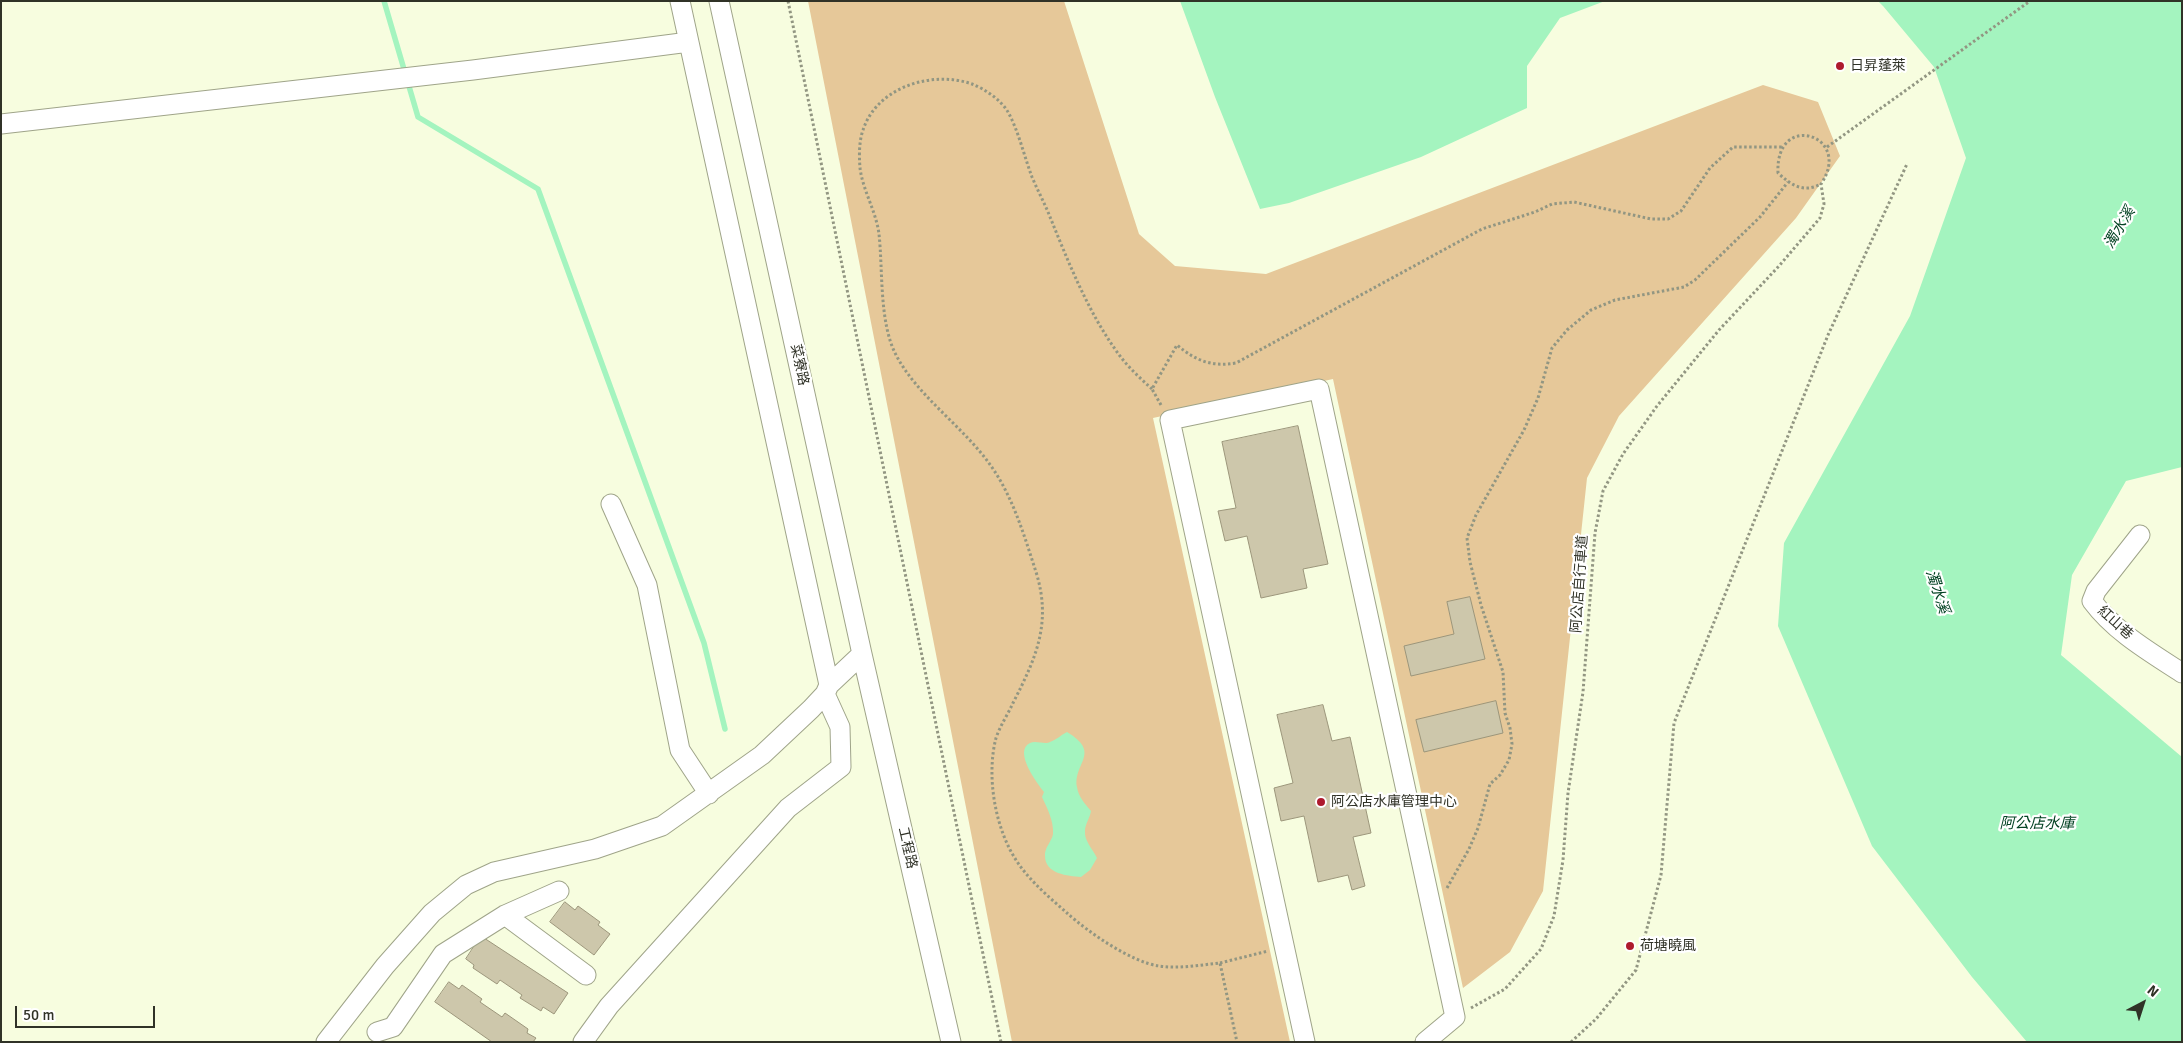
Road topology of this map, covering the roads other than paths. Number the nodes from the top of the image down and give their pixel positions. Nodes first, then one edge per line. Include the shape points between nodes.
1 (680, 1) edge
2 (719, 1) edge
3 (689, 42) junction
4 (1, 124) edge
5 (610, 504) dead end
6 (2140, 535) dead end
7 (862, 654) junction
8 (2182, 673) edge
9 (827, 690) junction
10 (709, 794) junction
11 (560, 891) dead end
12 (505, 915) junction
13 (586, 975) dead end
14 (380, 1038) edge
15 (326, 1042) edge
16 (583, 1042) edge
17 (951, 1042) edge
18 (1305, 1042) edge
19 (1425, 1042) edge

1 - 3 street
2 - 7 street, 菜寮路
3 - 4 street
3 - 9 street
5 - 10 street via 647,585 680,750
6 - 8 street, 紅山巷 via 2096,591 2092,601 2104,616
7 - 9 street
7 - 17 street, 工程路
9 - 10 street via 762,755
9 - 16 street via 840,727 841,767 788,808 608,1006
10 - 15 street via 662,826 595,849 494,872 466,885 432,913 385,966
11 - 12 street
12 - 13 street
12 - 14 street via 443,954 393,1027
18 - 19 street via 1170,420 1318,389 1455,1016

